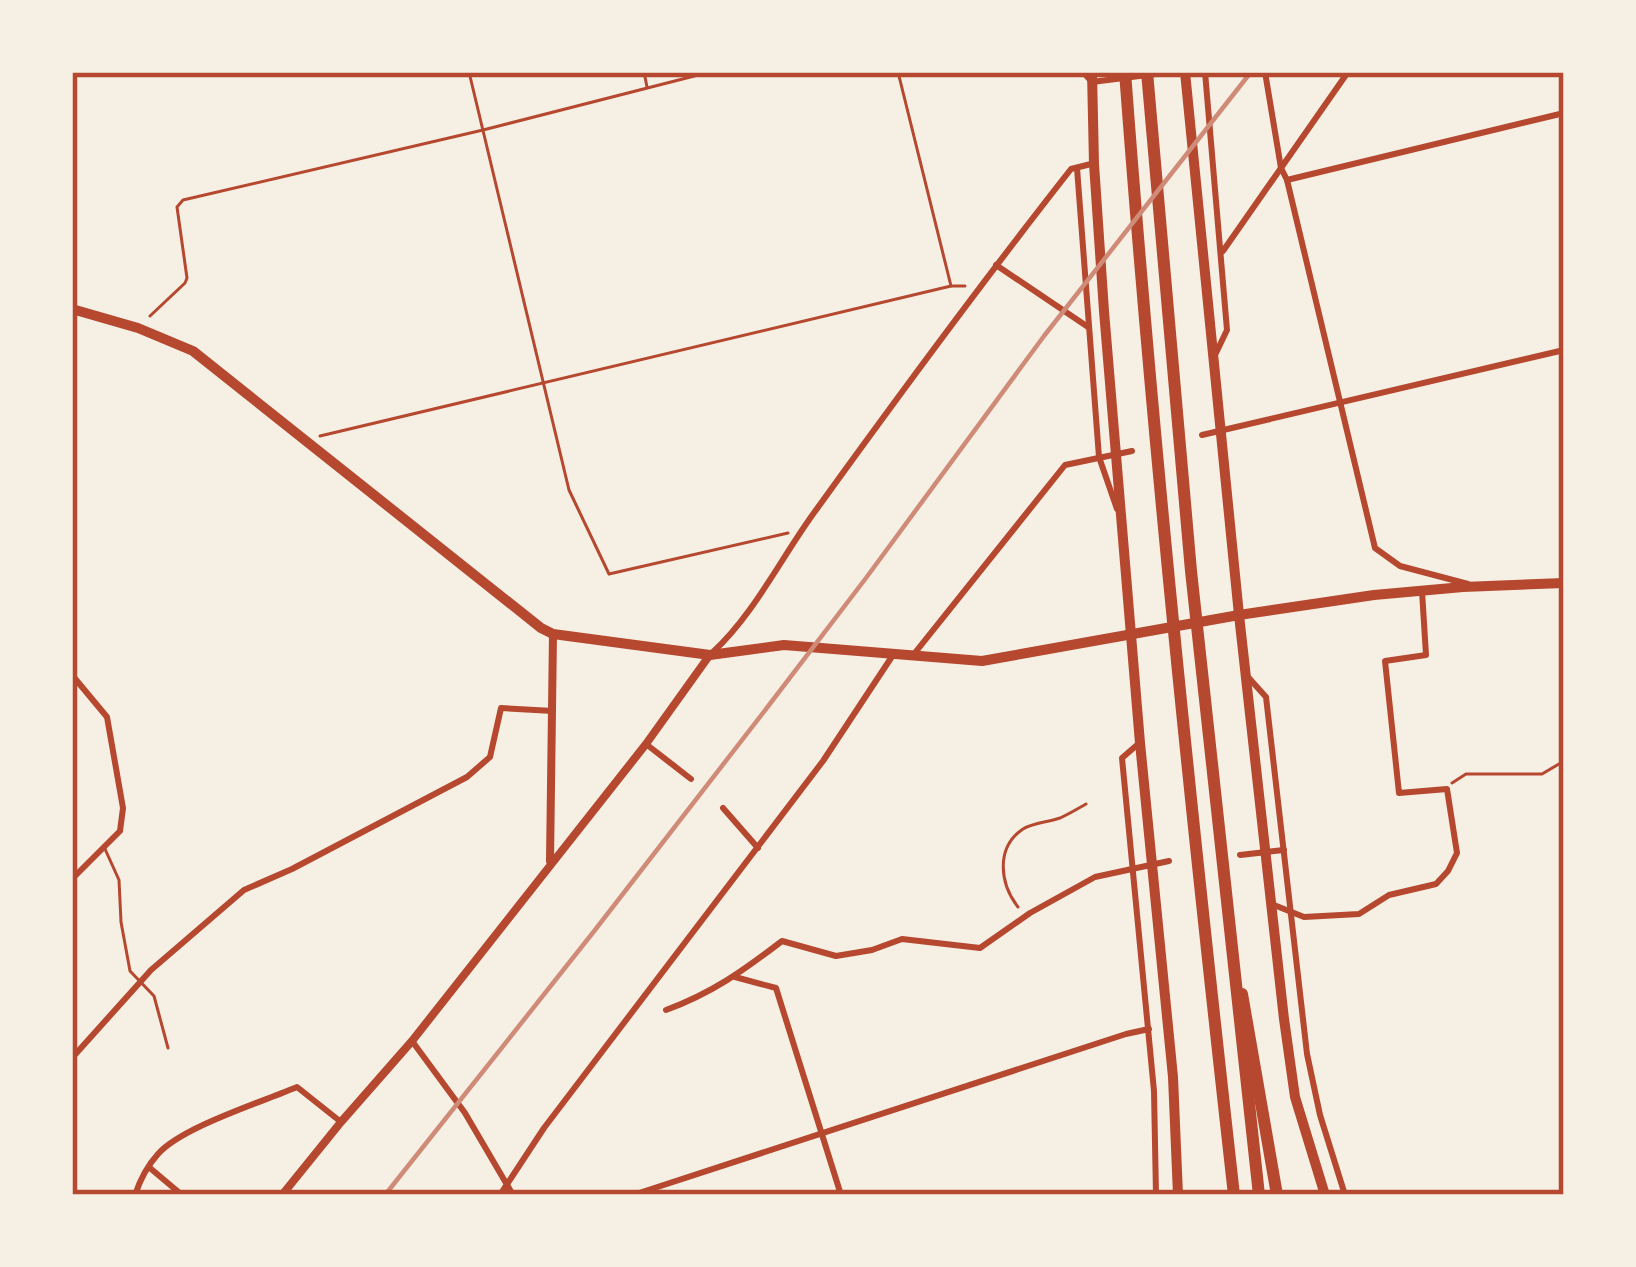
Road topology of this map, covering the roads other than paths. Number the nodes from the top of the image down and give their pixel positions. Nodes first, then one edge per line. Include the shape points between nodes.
1 (1125, 72) edge
2 (1147, 72) edge
3 (1171, 72) edge
4 (1185, 72) edge
5 (1205, 72) edge
6 (1265, 72) edge
7 (1348, 72) edge
8 (1089, 76) edge
9 (1564, 113) edge
10 (1094, 164) junction
11 (1077, 168) junction
12 (1281, 169) junction
13 (1287, 180) junction
14 (1221, 253) junction
15 (995, 265) junction
16 (72, 309) edge
17 (1088, 327) junction
18 (1564, 350) edge
19 (1214, 356) junction
20 (1341, 401) junction
21 (1221, 431) junction
22 (1202, 435) dead end
23 (1132, 451) dead end
24 (1116, 454) junction
25 (1099, 457) junction
26 (1122, 524) junction
27 (1564, 584) edge
28 (1482, 588) junction
29 (1422, 590) junction
30 (1239, 615) junction
31 (553, 634) junction
32 (1131, 636) junction
33 (895, 652) junction
34 (710, 655) junction
35 (914, 655) junction
36 (1246, 674) junction
37 (72, 675) edge
38 (554, 711) junction
39 (646, 743) junction
40 (1140, 743) junction
41 (691, 779) dead end
42 (724, 808) dead end
43 (105, 848) junction
44 (758, 848) junction
45 (1285, 849) junction
46 (1265, 852) junction
47 (1240, 855) dead end
48 (1169, 861) dead end
49 (550, 862) junction
50 (1151, 865) junction
51 (1131, 870) junction
52 (72, 879) edge
53 (1223, 886) junction
54 (1270, 904) junction
55 (1290, 911) junction
56 (735, 977) junction
57 (141, 981) junction
58 (666, 1010) dead end
59 (1149, 1029) junction
60 (412, 1041) junction
61 (168, 1048) dead end
62 (72, 1058) edge
63 (341, 1122) junction
64 (822, 1134) junction
65 (150, 1168) junction
66 (506, 1183) junction
67 (135, 1195) edge
68 (182, 1195) edge
69 (282, 1195) edge
70 (500, 1195) edge
71 (513, 1195) edge
72 (633, 1195) edge
73 (841, 1195) edge
74 (1156, 1195) edge
75 (1178, 1195) edge
76 (1234, 1195) edge
77 (1259, 1195) edge
78 (1277, 1195) edge
79 (1325, 1195) edge
80 (1345, 1195) edge

1 - 76 highway
2 - 53 highway
3 - 8 street
4 - 19 main road
5 - 14 street
6 - 12 street
7 - 12 street
8 - 10 main road
9 - 13 street
10 - 11 street
10 - 24 main road
11 - 15 street
11 - 17 street
12 - 13 street
12 - 14 street
13 - 20 street
14 - 19 street via 1227,330
15 - 17 street
15 - 34 street
16 - 31 main road via 193,351
17 - 25 street
18 - 20 street
19 - 21 main road
20 - 21 street
20 - 28 street via 1375,548 1400,566
21 - 22 street
21 - 30 main road
23 - 24 street
24 - 25 street
24 - 26 main road
25 - 26 street
25 - 35 street via 1065,464
26 - 32 main road
27 - 28 main road
28 - 29 main road
29 - 30 main road
29 - 55 street via 1426,655 1384,661 1399,793 1447,789 1457,853 1436,884 1389,895 1359,914
30 - 32 main road
30 - 36 main road
31 - 34 main road
31 - 38 street
32 - 35 main road via 982,662
32 - 40 main road
33 - 34 main road via 784,645
33 - 35 main road
33 - 44 street
34 - 39 street
36 - 45 street via 1266,697
36 - 46 main road
37 - 43 street via 107,717 114,746 123,808
38 - 49 street
38 - 57 street via 501,708 490,758 467,777 244,890
39 - 41 street
39 - 49 street
40 - 50 main road
40 - 51 street via 1122,758
42 - 44 street
43 - 52 street
43 - 57 lane via 119,880 130,971
44 - 66 street
45 - 46 street
45 - 55 street
46 - 47 street
46 - 54 main road
48 - 50 street
49 - 60 street
50 - 51 street
50 - 75 main road
51 - 56 street via 1095,877 980,948 902,939 836,956 782,941
51 - 59 street
53 - 77 highway
53 - 78 highway
54 - 55 street
54 - 79 main road via 1294,1097
55 - 80 street via 1307,1054
56 - 58 street
56 - 64 street via 776,988
57 - 61 lane via 154,996
57 - 62 street
59 - 64 street
59 - 74 street
60 - 63 street
60 - 66 street
63 - 65 street via 297,1087 197,1127
63 - 69 street
64 - 72 street
64 - 73 street
65 - 67 street
65 - 68 street
66 - 70 street
66 - 71 street

